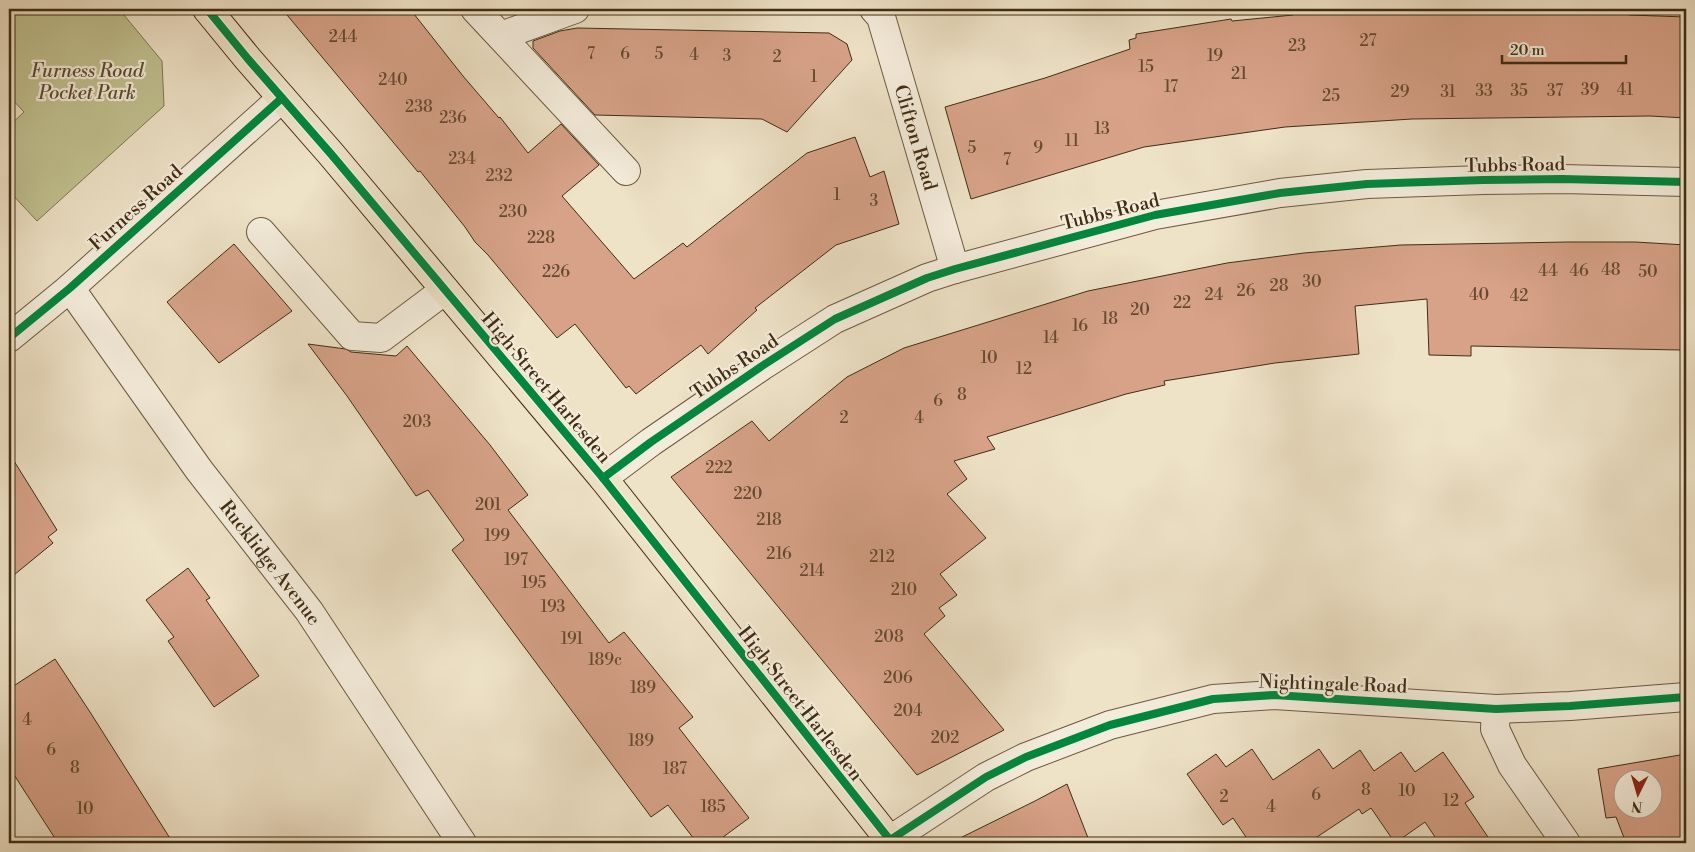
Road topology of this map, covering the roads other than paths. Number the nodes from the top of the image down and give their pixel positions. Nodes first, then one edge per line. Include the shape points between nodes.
1 (207, 9) edge
2 (475, 9) edge
3 (575, 9) edge
4 (874, 9) edge
5 (501, 36) junction
6 (282, 98) junction
7 (626, 171) dead end
8 (1686, 182) edge
9 (262, 232) dead end
10 (955, 269) junction
11 (70, 288) junction
12 (445, 290) junction
13 (9, 338) edge
14 (603, 478) junction
15 (1686, 696) edge
16 (1496, 709) junction
17 (891, 842) edge
18 (462, 843) edge
19 (1566, 843) edge

1 - 6 main road, High Street Harlesden
2 - 5 street
3 - 5 street
4 - 10 street, Clifton Road via 882,18
5 - 7 street
6 - 11 street, Furness Road
6 - 12 main road, High Street Harlesden
8 - 10 street, Tubbs Road via 1483,180 1367,184 1280,192 1155,215
9 - 12 street via 352,336 381,338
10 - 14 street, Tubbs Road via 835,319 651,442
11 - 13 street, Furness Road
11 - 18 street, Rucklidge Avenue via 199,470 309,611
12 - 14 main road, High Street Harlesden
14 - 17 main road, High Street Harlesden
15 - 16 street, Nightingale Road
16 - 17 street, Nightingale Road via 1274,695 1213,699 1110,725 1026,757 986,777
16 - 19 street via 1495,729 1512,765

